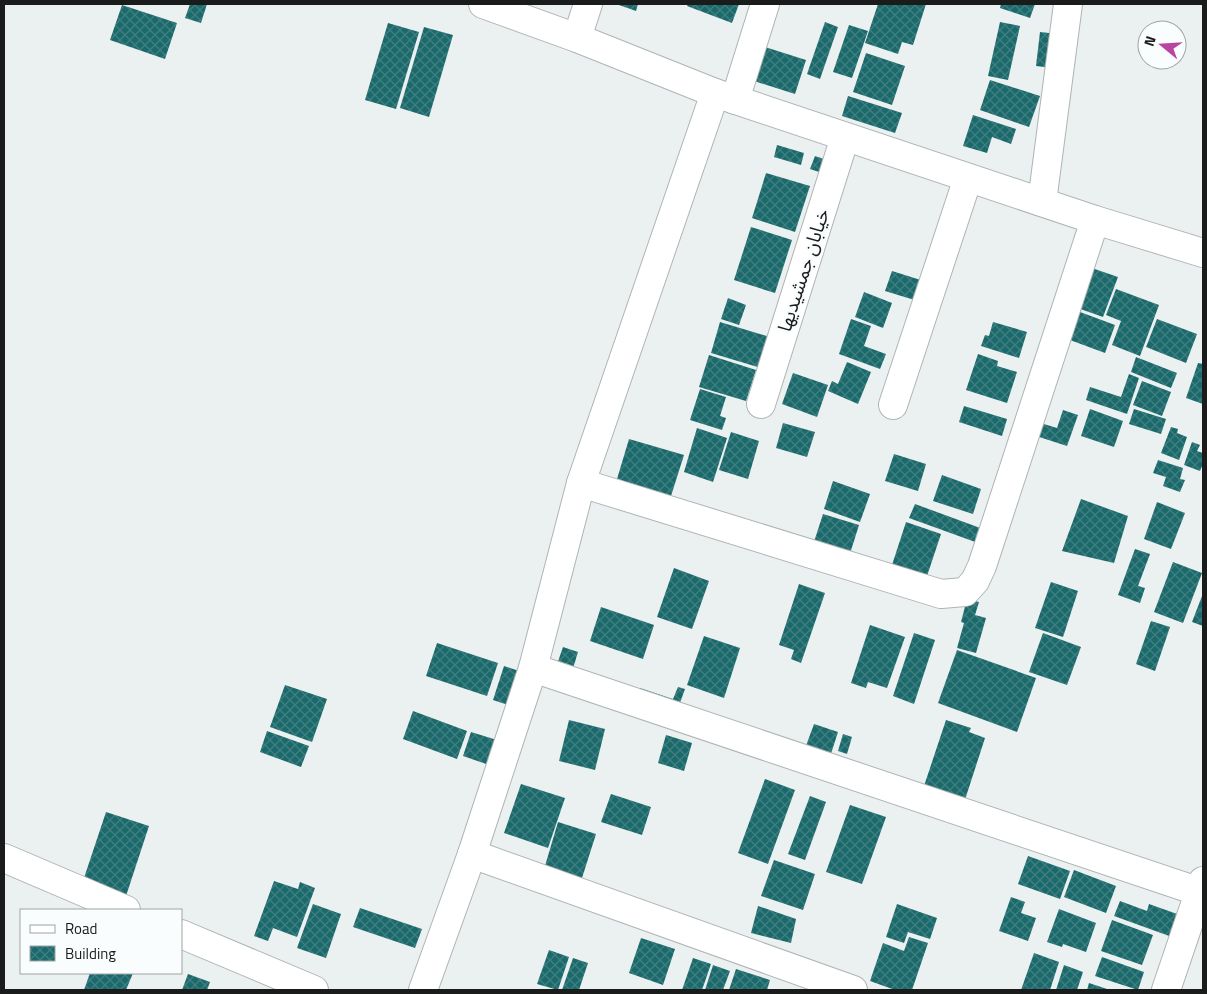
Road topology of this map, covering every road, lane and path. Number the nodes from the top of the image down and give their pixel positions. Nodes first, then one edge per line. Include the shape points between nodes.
1 (483, 4) edge
2 (588, 4) edge
3 (765, 4) edge
4 (1068, 4) edge
5 (577, 38) junction
6 (725, 97) junction
7 (845, 137) junction
8 (968, 178) junction
9 (1042, 202) junction
10 (1095, 220) junction
11 (1203, 253) edge
12 (760, 404) dead end
13 (893, 405) dead end
14 (582, 483) junction
15 (533, 668) junction
16 (472, 854) junction
17 (4, 858) edge
18 (1202, 889) edge
19 (124, 909) edge
20 (182, 934) edge
21 (314, 990) edge
22 (423, 990) edge
23 (853, 990) edge
24 (1166, 990) edge

1 - 5 street
2 - 5 street
3 - 6 street
4 - 9 street
5 - 6 street
6 - 7 street
6 - 14 street
7 - 8 street
7 - 12 street, خیابان جمشیدیها
8 - 9 street
8 - 13 street
9 - 10 street
10 - 11 street
10 - 14 street via 982,566 964,592 941,594
14 - 15 street
15 - 16 street
15 - 18 street
16 - 22 street
16 - 23 street
17 - 19 street
18 - 24 street
20 - 21 street

